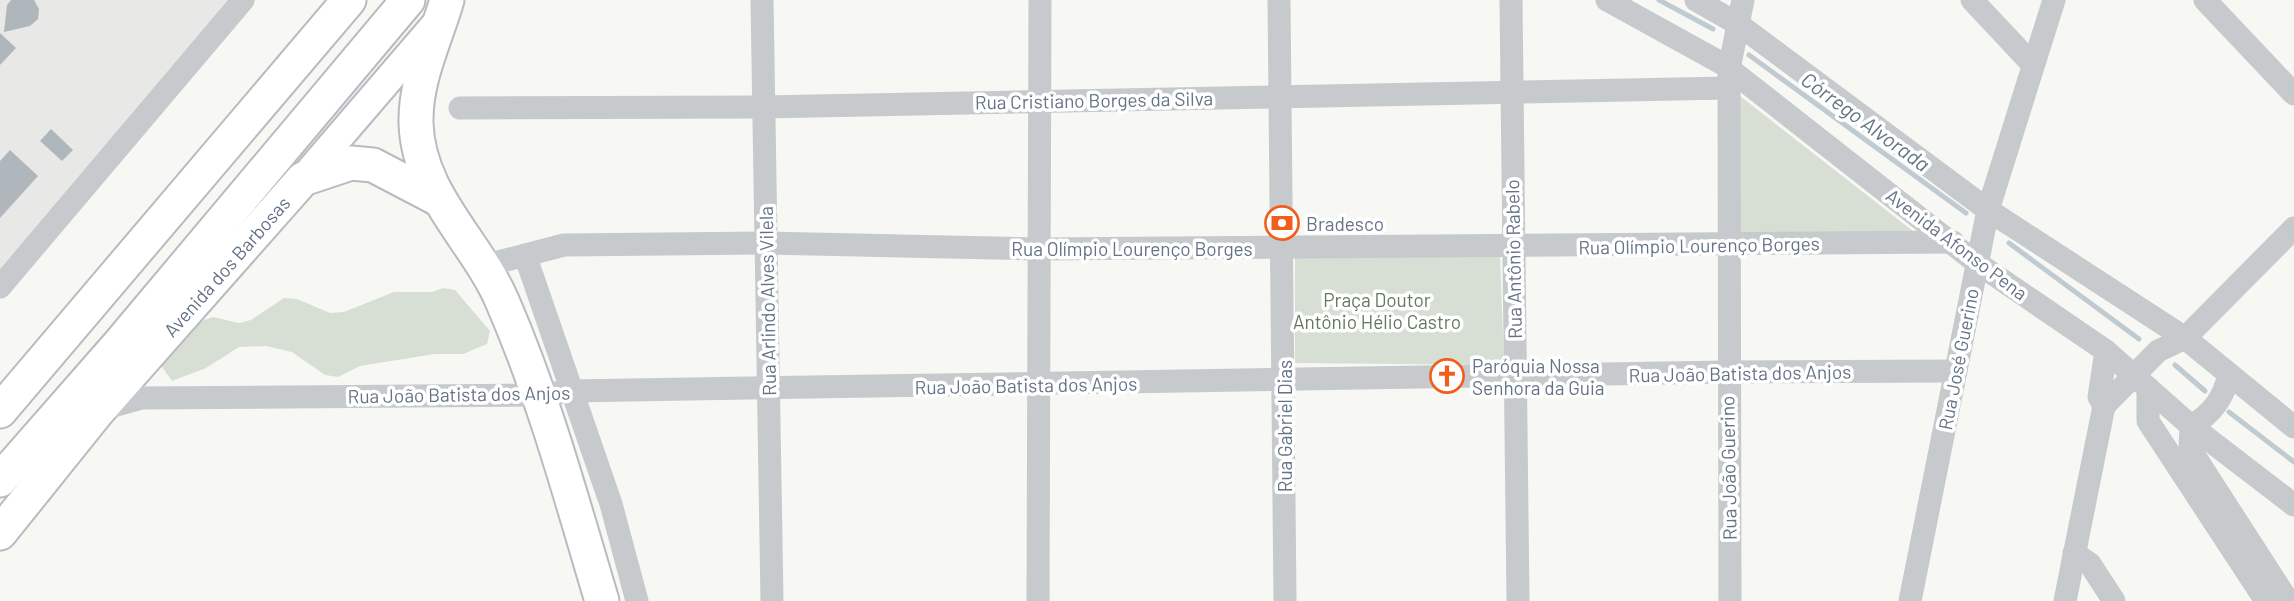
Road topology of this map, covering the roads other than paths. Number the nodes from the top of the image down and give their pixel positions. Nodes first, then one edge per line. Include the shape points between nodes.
1 (243, 0) edge
2 (349, 0) edge
3 (408, 0) edge
4 (762, 0) edge
5 (1040, 0) edge
6 (1279, 0) edge
7 (1511, 0) edge
8 (1607, 0) edge
9 (1696, 0) edge
10 (1743, 0) edge
11 (1972, 0) edge
12 (2054, 0) edge
13 (2205, 0) edge
14 (448, 6) edge
15 (1738, 24) junction
16 (2033, 65) junction
17 (1729, 78) junction
18 (1511, 93) junction
19 (2294, 94) edge
20 (1280, 95) junction
21 (1039, 102) junction
22 (764, 107) junction
23 (460, 108) dead end
24 (303, 179) junction
25 (438, 199) junction
26 (1988, 211) junction
27 (2294, 228) edge
28 (1953, 242) junction
29 (765, 243) junction
30 (1728, 246) junction
31 (1282, 247) junction
32 (1512, 247) junction
33 (1038, 249) junction
34 (525, 255) junction
35 (1978, 263) junction
36 (227, 264) junction
37 (483, 267) junction
38 (0, 287) edge
39 (2185, 338) junction
40 (120, 343) junction
41 (2106, 351) junction
42 (1956, 371) junction
43 (1727, 372) junction
44 (2229, 374) junction
45 (1515, 377) junction
46 (1284, 379) junction
47 (2142, 382) junction
48 (1038, 385) junction
49 (769, 388) junction
50 (556, 393) junction
51 (2104, 407) junction
52 (0, 411) edge
53 (98, 411) junction
54 (2191, 426) junction
55 (2294, 427) edge
56 (0, 480) edge
57 (2294, 505) edge
58 (0, 533) edge
59 (2074, 553) junction
60 (602, 601) edge
61 (637, 601) edge
62 (772, 601) edge
63 (1038, 601) edge
64 (1285, 601) edge
65 (1518, 601) edge
66 (1730, 601) edge
67 (1910, 601) edge
68 (2065, 601) edge
69 (2114, 601) edge
70 (2266, 601) edge
71 (2288, 601) edge

1 - 38 street
2 - 52 highway
3 - 40 highway
4 - 22 street, Rua Arlindo Alves Vilela
5 - 21 street
6 - 20 street, Rua Gabriel Dias
7 - 18 street, Rua Antônio Rabelo
8 - 17 street, Avenida Afonso Pena
9 - 15 street
10 - 15 street, Rua João Guerino
11 - 16 street
12 - 16 street, Rua José Guerino
13 - 19 street
14 - 24 main road, Avenida dos Barbosas
14 - 25 highway via 421,76 416,124 421,156
15 - 17 street, Rua João Guerino
15 - 26 street
16 - 26 street, Rua José Guerino
17 - 18 street, Rua Cristiano Borges da Silva
17 - 28 street, Avenida Afonso Pena
17 - 30 street, Rua João Guerino
18 - 20 street, Rua Cristiano Borges da Silva
18 - 32 street, Rua Antônio Rabelo
20 - 21 street, Rua Cristiano Borges da Silva
20 - 31 street, Rua Gabriel Dias
21 - 22 street, Rua Cristiano Borges da Silva
21 - 33 street
22 - 23 street, Rua Cristiano Borges da Silva
22 - 29 street, Rua Arlindo Alves Vilela
24 - 25 highway via 351,163 373,164
24 - 36 highway, Avenida dos Barbosas
25 - 37 highway
26 - 35 street, Rua José Guerino
26 - 39 street
27 - 39 street
28 - 30 street, Rua Olímpio Lourenço Borges
28 - 35 street, Avenida Afonso Pena
29 - 33 street, Rua Olímpio Lourenço Borges
29 - 34 street, Rua Olímpio Lourenço Borges via 564,245
29 - 49 street, Rua Arlindo Alves Vilela
30 - 32 street, Rua Olímpio Lourenço Borges
30 - 43 street, Rua João Guerino
31 - 32 street, Rua Olímpio Lourenço Borges
31 - 33 street, Rua Olímpio Lourenço Borges
31 - 46 street, Rua Gabriel Dias
32 - 45 street, Rua Antônio Rabelo
33 - 48 street
34 - 37 street, Rua Olímpio Lourenço Borges
34 - 50 street
35 - 41 street, Avenida Afonso Pena
35 - 42 street, Rua José Guerino
36 - 40 highway
36 - 53 highway, Avenida dos Barbosas
37 - 50 highway
39 - 44 street
39 - 47 street via 2158,351
40 - 56 highway
41 - 47 street, Avenida Afonso Pena
41 - 51 street via 2099,397
42 - 43 street, Rua João Batista dos Anjos
42 - 67 street, Rua José Guerino
43 - 45 street, Rua João Batista dos Anjos
43 - 66 street, Rua João Guerino
44 - 54 street via 2220,400
44 - 55 street
45 - 46 street, Rua João Batista dos Anjos
45 - 65 street, Rua Antônio Rabelo
46 - 48 street, Rua João Batista dos Anjos
46 - 64 street, Rua Gabriel Dias
47 - 51 street
47 - 54 street, Avenida Afonso Pena
47 - 70 street via 2148,421
48 - 49 street, Rua João Batista dos Anjos
48 - 63 street
49 - 50 street, Rua João Batista dos Anjos
49 - 62 street, Rua Arlindo Alves Vilela
50 - 53 street, Rua João Batista dos Anjos via 142,398
50 - 60 highway
50 - 61 street via 611,504
51 - 59 street
53 - 58 highway, Avenida dos Barbosas
54 - 57 street, Avenida Afonso Pena
54 - 71 street via 2190,449
59 - 68 street
59 - 69 street via 2090,564

